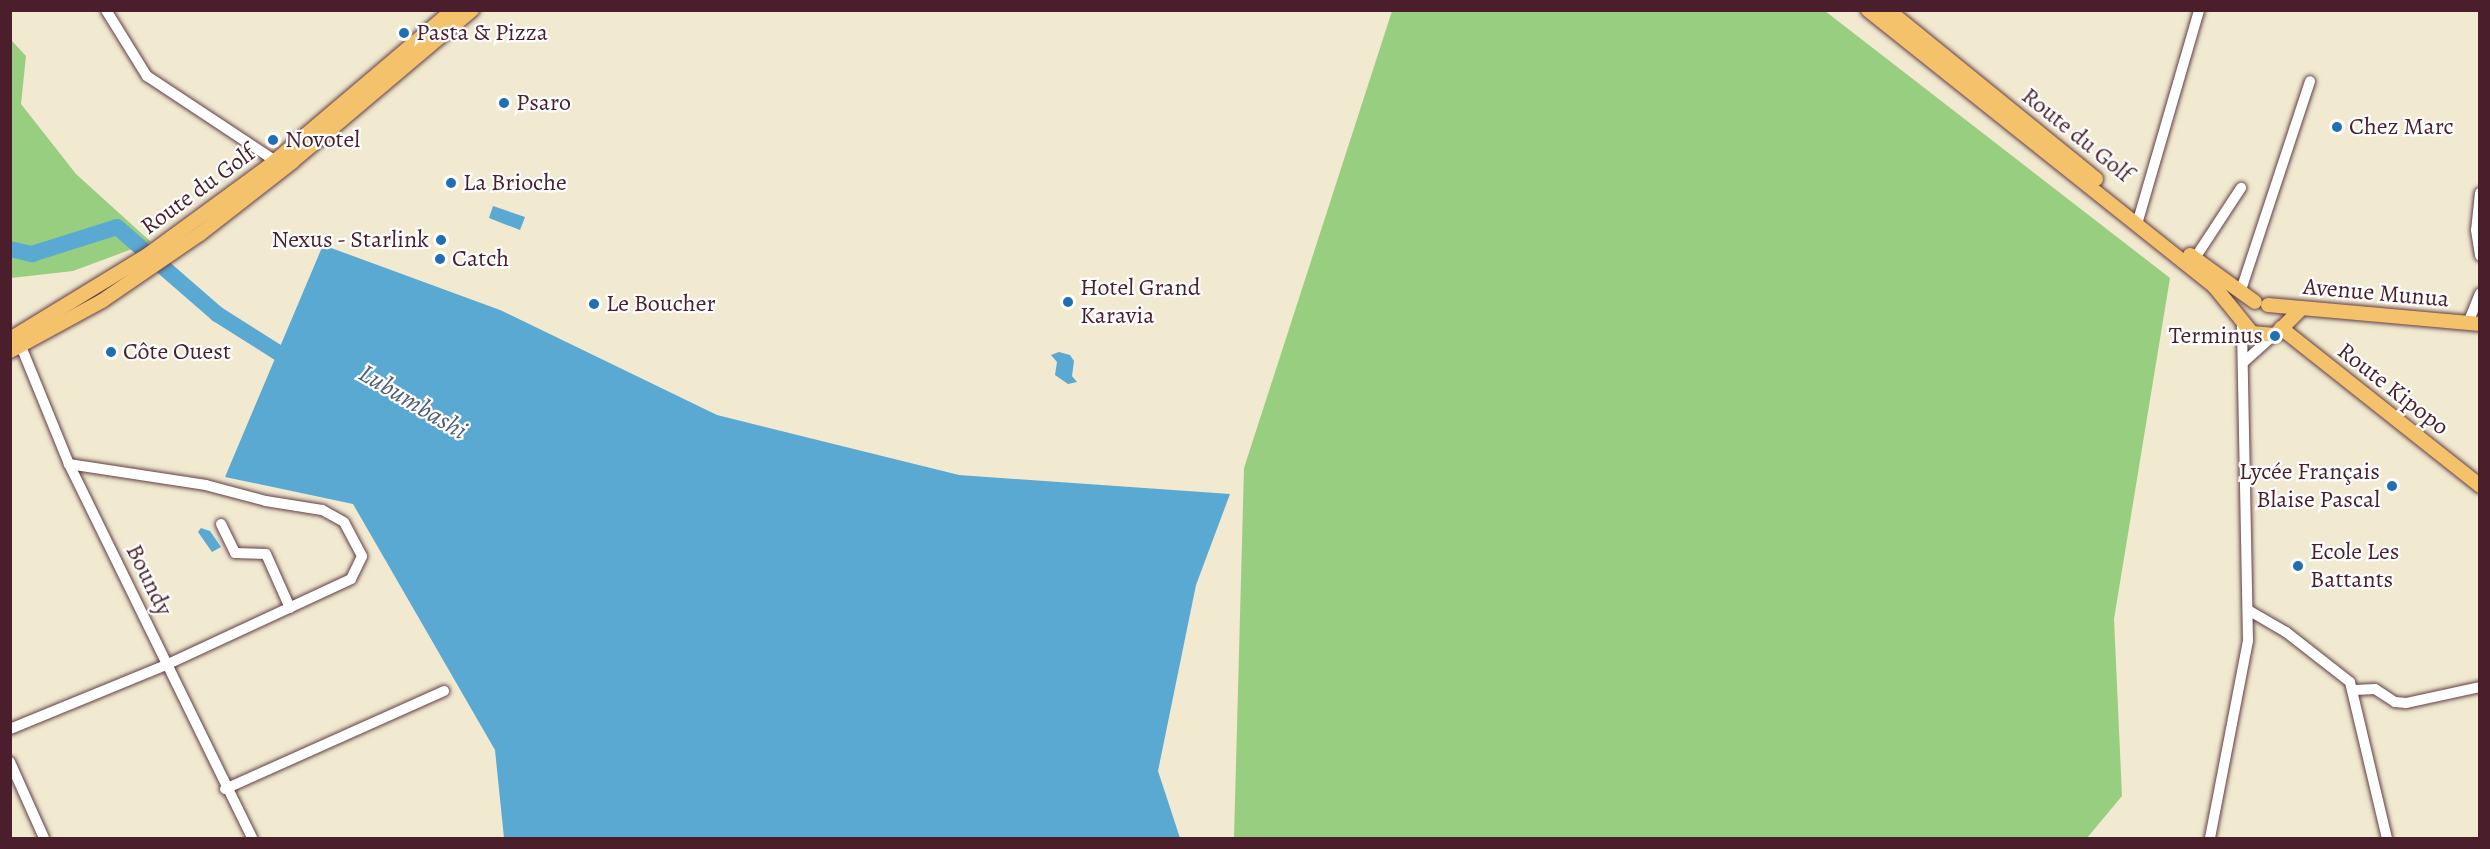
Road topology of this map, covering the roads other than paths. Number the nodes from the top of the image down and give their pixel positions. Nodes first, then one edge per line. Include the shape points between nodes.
1 (106, 10) edge
2 (453, 10) edge
3 (472, 10) edge
4 (2199, 10) edge
5 (1880, 13) edge
6 (2310, 81) dead end
7 (280, 164) junction
8 (2241, 188) dead end
9 (2480, 193) edge
10 (2138, 220) junction
11 (2480, 256) edge
12 (2195, 258) junction
13 (2240, 293) junction
14 (2480, 293) edge
15 (2262, 304) junction
16 (2301, 309) junction
17 (2242, 319) junction
18 (2474, 324) edge
19 (2278, 331) junction
20 (15, 343) edge
21 (2245, 362) junction
22 (69, 464) junction
23 (2480, 486) edge
24 (220, 524) dead end
25 (290, 608) junction
26 (2248, 610) junction
27 (166, 665) junction
28 (2480, 687) edge
29 (2355, 690) junction
30 (444, 691) dead end
31 (10, 729) edge
32 (10, 762) edge
33 (225, 789) junction
34 (44, 838) edge
35 (252, 838) edge
36 (2210, 838) edge
37 (2387, 838) edge

1 - 7 street via 147,75
2 - 7 main road, Route du Golf
3 - 7 main road
4 - 10 street
5 - 10 main road, Route du Golf
6 - 13 street
7 - 20 main road, Route du Golf via 154,259
8 - 12 street
9 - 11 street via 2476,230
10 - 12 main road, Route du Golf
10 - 17 main road via 2214,286
12 - 13 main road, Route du Golf
13 - 15 main road, Route Kipopo
14 - 18 street
15 - 16 main road, Avenue Munua
15 - 17 main road via 2245,306
15 - 19 main road, Route Kipopo via 2278,314
16 - 18 main road, Avenue Munua
16 - 19 main road
17 - 19 main road via 2257,335
17 - 21 street
19 - 21 street
19 - 23 main road, Route Kipopo via 2301,340 2307,349
20 - 22 street, Boundy
21 - 26 street
22 - 25 street via 206,485 322,510 339,518 358,541 362,556 359,567 351,579
22 - 27 street, Boundy
24 - 25 street via 235,553 266,554
25 - 27 street
26 - 29 street via 2343,674
26 - 36 street via 2247,659
27 - 31 street
27 - 33 street, Boundy
28 - 29 street via 2406,702 2395,702 2375,689
29 - 37 street
30 - 33 street
32 - 34 street
33 - 35 street, Boundy

